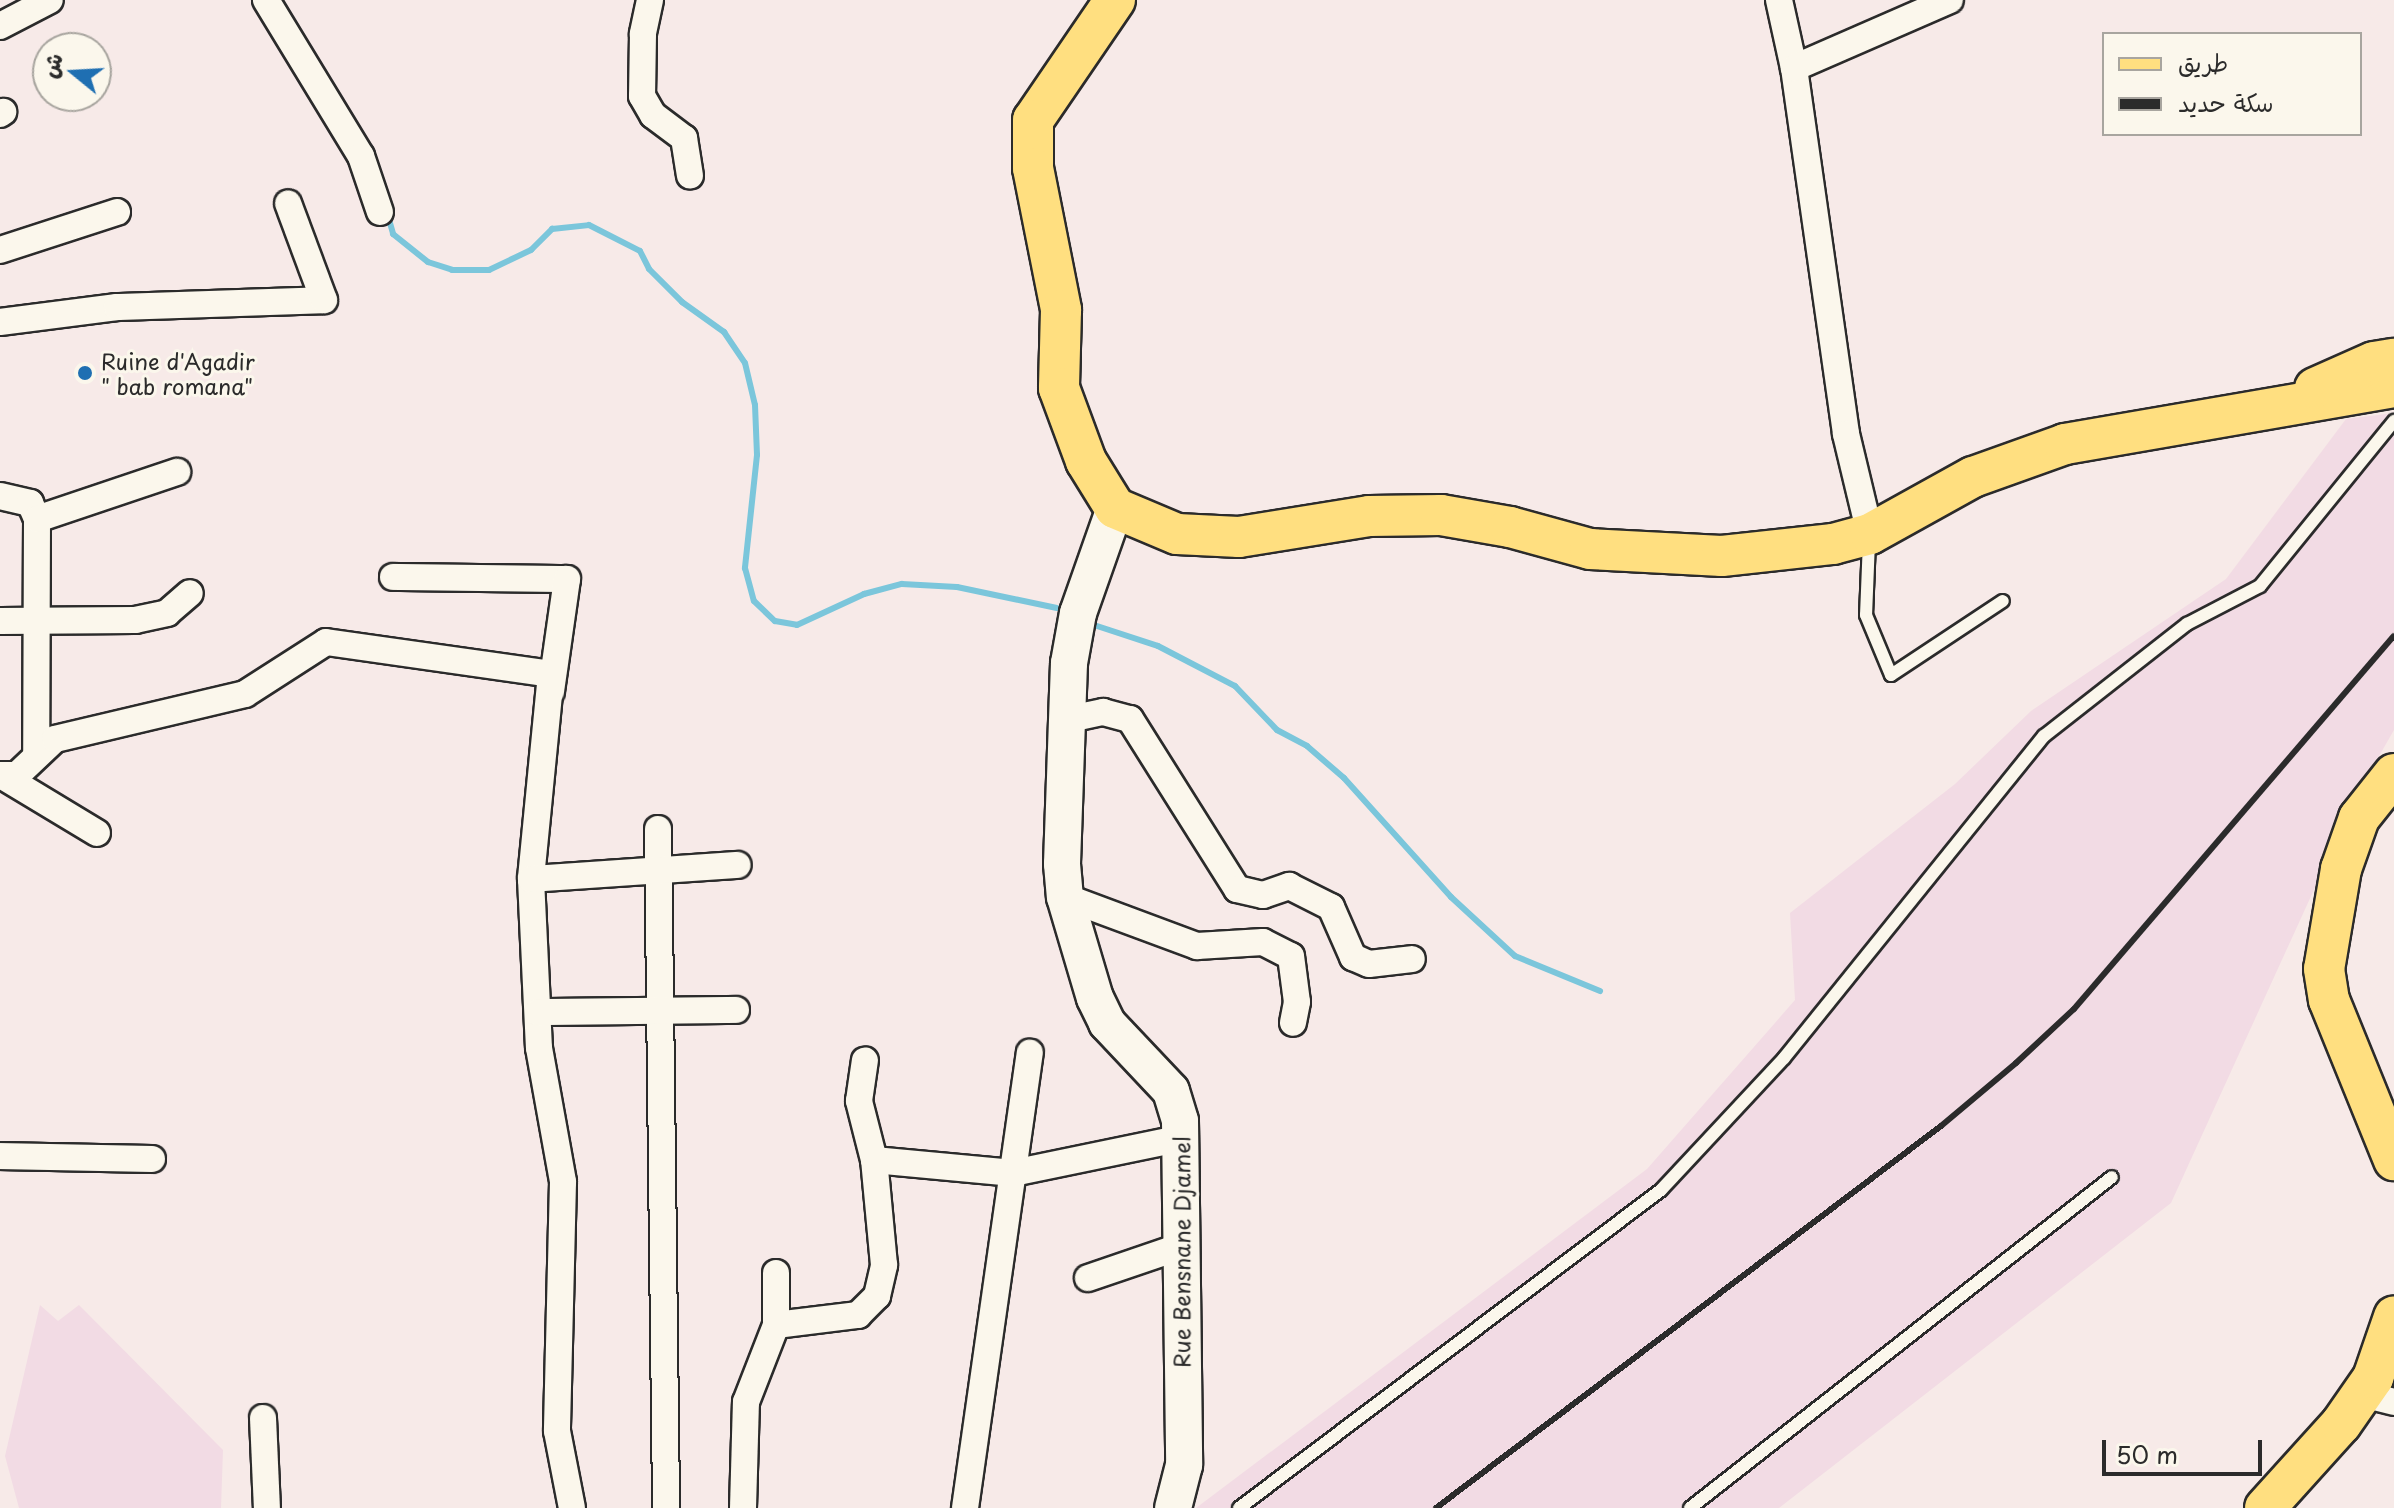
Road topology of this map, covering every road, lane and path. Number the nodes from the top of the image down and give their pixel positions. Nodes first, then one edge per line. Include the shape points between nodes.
1 (50, 0) edge
2 (266, 0) edge
3 (650, 0) edge
4 (1115, 0) edge
5 (1779, 0) edge
6 (1950, 0) edge
7 (0, 26) edge
8 (1794, 68) junction
9 (690, 176) dead end
10 (288, 203) dead end
11 (117, 212) dead end
12 (380, 212) dead end
13 (0, 250) edge
14 (0, 322) edge
15 (2394, 359) edge
16 (2394, 387) edge
17 (2267, 410) junction
18 (2394, 421) edge
19 (177, 472) dead end
20 (0, 496) edge
21 (1115, 508) junction
22 (37, 519) junction
23 (1870, 534) junction
24 (393, 577) dead end
25 (190, 593) dead end
26 (2003, 601) dead end
27 (0, 621) edge
28 (37, 622) junction
29 (550, 699) junction
30 (1065, 720) junction
31 (36, 756) junction
32 (2394, 774) edge
33 (1, 775) edge
34 (658, 829) dead end
35 (97, 833) dead end
36 (738, 865) dead end
37 (658, 870) junction
38 (531, 879) junction
39 (1065, 897) junction
40 (1412, 959) dead end
41 (658, 1009) junction
42 (736, 1010) dead end
43 (538, 1012) junction
44 (1293, 1023) dead end
45 (1030, 1053) dead end
46 (865, 1060) dead end
47 (1182, 1138) junction
48 (0, 1156) edge
49 (152, 1159) dead end
50 (874, 1160) junction
51 (2394, 1160) edge
52 (1013, 1173) junction
53 (2112, 1177) dead end
54 (1179, 1247) junction
55 (776, 1273) dead end
56 (1088, 1278) dead end
57 (2394, 1317) edge
58 (776, 1325) junction
59 (2378, 1398) edge
60 (263, 1418) dead end
61 (267, 1508) edge
62 (572, 1508) edge
63 (666, 1508) edge
64 (743, 1508) edge
65 (965, 1508) edge
66 (1173, 1508) edge
67 (1239, 1508) edge
68 (1690, 1508) edge
69 (2265, 1508) edge

1 - 7 street
2 - 12 street via 361,156
3 - 9 street via 642,96 653,115 684,138
4 - 21 main road via 1033,120 1033,168 1061,310 1059,388 1086,461
5 - 8 street
6 - 8 street
8 - 23 street via 1846,434
10 - 14 street via 324,300 117,307
11 - 13 street
15 - 17 main road via 2374,362
16 - 17 main road
17 - 23 main road via 2065,444 1973,477
18 - 67 lane via 2260,586 2187,624 2044,736 1784,1058 1661,1190
19 - 22 street
20 - 22 street via 30,503
21 - 23 main road via 1177,534 1239,537 1369,516 1441,515 1590,549 1722,556 1833,544
21 - 30 main road, Rue Bensnane Djamel via 1078,613
22 - 28 street
23 - 26 lane via 1866,615 1891,675
24 - 29 street via 567,579
25 - 28 street via 167,613 135,620
27 - 28 street
28 - 31 street
29 - 31 street via 551,674 326,642 245,694 55,739
29 - 38 street
30 - 39 main road, Rue Bensnane Djamel
30 - 40 street via 1103,712 1130,719 1237,889 1263,895 1289,886 1331,907 1353,957 1369,964
31 - 33 street via 17,775
32 - 51 main road via 2359,818 2345,856 2324,969 2329,1000
33 - 35 street
34 - 37 street
36 - 37 street
37 - 38 street
37 - 41 street
38 - 43 street
39 - 44 street via 1197,946 1263,942 1291,956 1297,1002
39 - 47 main road, Rue Bensnane Djamel via 1107,1023 1171,1091
41 - 42 street
41 - 43 street
41 - 63 street
43 - 62 street via 539,1048 563,1182 557,1417
45 - 52 street
46 - 50 street via 859,1101
47 - 52 street
47 - 54 main road, Rue Bensnane Djamel
48 - 49 street
50 - 52 street
50 - 58 street via 884,1265 877,1296 858,1315
52 - 65 street
53 - 68 lane
54 - 56 street
54 - 66 main road, Rue Bensnane Djamel via 1184,1465
55 - 58 street
57 - 59 main road via 2373,1378
58 - 64 street via 746,1402
59 - 69 main road
60 - 61 street

